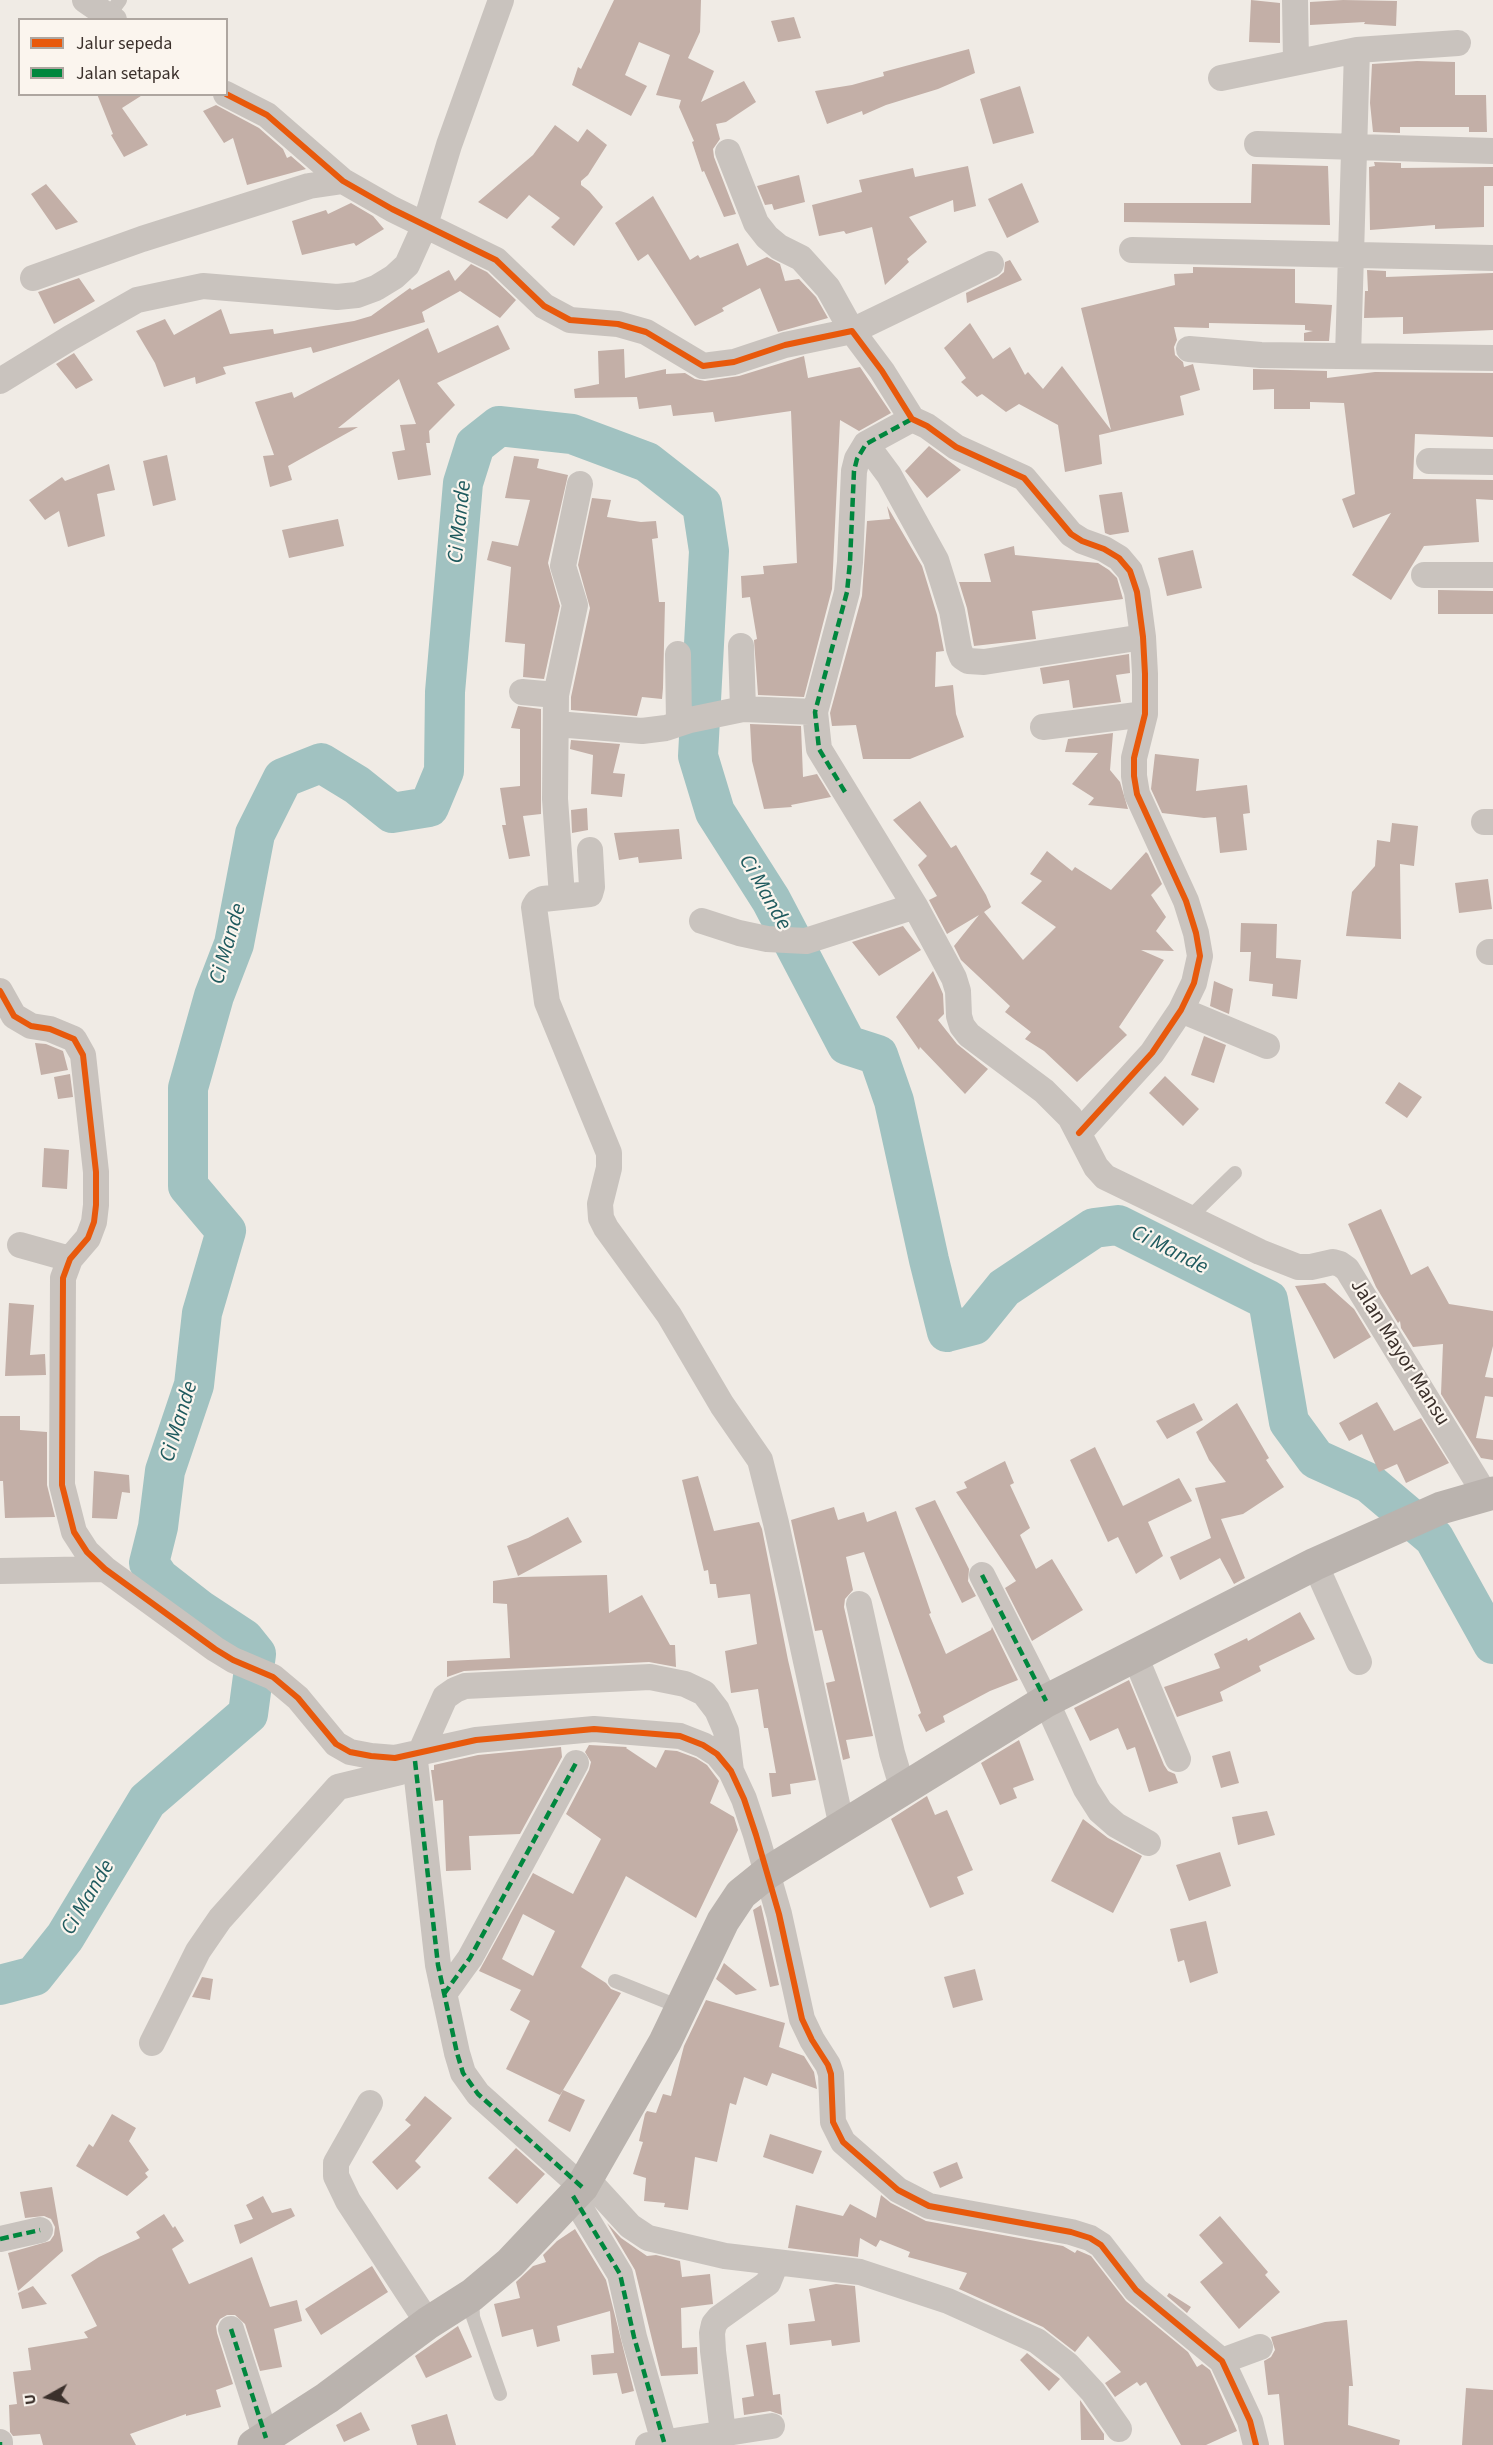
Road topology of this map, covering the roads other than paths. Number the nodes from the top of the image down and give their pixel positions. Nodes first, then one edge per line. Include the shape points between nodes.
1 (85, 0) edge
2 (501, 0) edge
3 (1295, 0) edge
4 (114, 12) edge
5 (1458, 44) dead end
6 (1357, 50) junction
7 (1296, 62) junction
8 (1221, 78) dead end
9 (228, 95) edge
10 (1257, 144) dead end
11 (1353, 148) junction
12 (1493, 151) edge
13 (728, 152) dead end
14 (342, 181) junction
15 (425, 225) junction
16 (1132, 250) dead end
17 (1352, 255) junction
18 (1493, 258) edge
19 (991, 264) dead end
20 (33, 278) dead end
21 (852, 331) junction
22 (1189, 349) dead end
23 (1348, 356) junction
24 (1493, 358) edge
25 (0, 381) edge
26 (912, 419) junction
27 (866, 444) junction
28 (1429, 461) dead end
29 (1493, 462) edge
30 (580, 484) dead end
31 (1424, 575) dead end
32 (1493, 575) edge
33 (1143, 637) junction
34 (741, 646) dead end
35 (678, 654) dead end
36 (522, 692) dead end
37 (556, 695) junction
38 (734, 711) junction
39 (815, 712) junction
40 (1145, 714) junction
41 (684, 722) junction
42 (556, 724) junction
43 (1043, 727) dead end
44 (590, 849) dead end
45 (562, 896) junction
46 (915, 906) junction
47 (702, 921) dead end
48 (0, 991) edge
49 (1181, 1010) junction
50 (1267, 1046) dead end
51 (1079, 1133) junction
52 (1235, 1173) dead end
53 (1189, 1218) junction
54 (20, 1245) dead end
55 (70, 1259) junction
56 (1489, 1493) edge
57 (1315, 1564) junction
58 (105, 1569) junction
59 (0, 1571) edge
60 (982, 1575) dead end
61 (859, 1604) dead end
62 (1135, 1656) junction
63 (1359, 1662) dead end
64 (1046, 1701) junction
65 (418, 1756) junction
66 (1178, 1759) dead end
67 (576, 1763) dead end
68 (731, 1771) junction
69 (903, 1790) junction
70 (842, 1827) junction
71 (1148, 1843) dead end
72 (767, 1873) junction
73 (615, 1981) dead end
74 (444, 1994) junction
75 (680, 2007) junction
76 (152, 2043) dead end
77 (370, 2103) dead end
78 (580, 2188) junction
79 (40, 2230) dead end
80 (0, 2239) edge
81 (776, 2263) junction
82 (472, 2295) junction
83 (429, 2323) junction
84 (231, 2329) dead end
85 (1260, 2347) dead end
86 (1222, 2361) junction
87 (500, 2394) dead end
88 (772, 2426) dead end
89 (1119, 2429) dead end
90 (723, 2433) junction
91 (263, 2443) edge
92 (656, 2443) edge
93 (1256, 2445) edge

1 - 4 street
2 - 15 street
3 - 7 street
5 - 6 street
6 - 7 street
6 - 11 street
7 - 8 street
9 - 14 street via 267,115
10 - 11 street
11 - 12 street
11 - 17 street
13 - 21 street via 756,223 779,247 801,258 828,288
14 - 15 street
14 - 20 street via 298,189
15 - 21 street via 496,260 557,315 646,332 703,366 734,362 785,345
15 - 25 street via 407,265 394,278 357,295 337,297 203,286 137,300
16 - 17 street
17 - 18 street
17 - 23 street
19 - 21 street
21 - 26 street
22 - 23 street
23 - 24 street
26 - 27 street
26 - 33 street via 956,447 1024,478 1071,534 1119,558 1130,571
27 - 33 street via 889,475 936,560 962,657 984,662
27 - 39 street via 856,459 854,471 847,592
28 - 29 street
30 - 37 street via 563,566 575,604
31 - 32 street
33 - 40 street
34 - 38 street
35 - 41 street
36 - 37 street
37 - 42 street
38 - 39 street
38 - 41 street
39 - 46 street via 819,748
40 - 43 street
40 - 49 street via 1134,758 1137,794 1186,901 1200,956 1194,983
41 - 42 street via 642,731
42 - 45 street via 555,799
44 - 45 street via 590,894
45 - 70 street via 543,898 534,907 547,1002 609,1153 601,1218 669,1315 760,1460
46 - 47 street via 806,941 767,939
46 - 51 street via 954,978 958,1016 969,1035 1044,1091
48 - 55 street via 14,1016 74,1039 83,1055 96,1205 88,1238
49 - 50 street
49 - 51 street via 1152,1053
51 - 53 street, Jalan Mayor Mansu via 1105,1177
52 - 53 lane
53 - 56 street, Jalan Mayor Mansu via 1298,1268 1340,1264 1353,1276
54 - 55 street
55 - 58 street via 63,1278 62,1301 62,1485 74,1532
56 - 57 main road via 1441,1508
57 - 62 main road
57 - 63 street
58 - 59 street
58 - 65 street via 215,1649 273,1677 298,1698 342,1749 371,1756
60 - 64 street
61 - 69 street
62 - 64 main road
62 - 66 street
64 - 69 main road
64 - 71 street via 1100,1811
65 - 68 street via 476,1740 582,1730 641,1731 680,1736 703,1744
65 - 68 street via 445,1697 465,1686 650,1677 685,1683 704,1693 726,1731
65 - 74 street
65 - 76 street via 400,1772 346,1784 333,1792 205,1939
67 - 74 street via 470,1958
68 - 72 street
69 - 70 main road
70 - 72 main road
72 - 75 main road via 741,1894 723,1921
72 - 86 street via 802,2019 831,2074 833,2122 843,2142 898,2190 929,2206 1090,2238 1101,2245 1136,2290
73 - 75 lane
74 - 78 street via 464,2073 478,2094
75 - 78 main road via 665,2042
77 - 83 street via 336,2163 336,2176 348,2201
78 - 81 street via 648,2238
78 - 82 main road via 510,2263
78 - 92 street via 620,2274
79 - 80 street
81 - 89 street via 860,2272 948,2301 1037,2341 1093,2392
81 - 90 street via 768,2283 714,2324 712,2342
82 - 83 main road
82 - 87 lane via 473,2317
83 - 91 main road
84 - 91 street
85 - 86 street
86 - 93 street via 1250,2421
88 - 90 street
90 - 92 street

